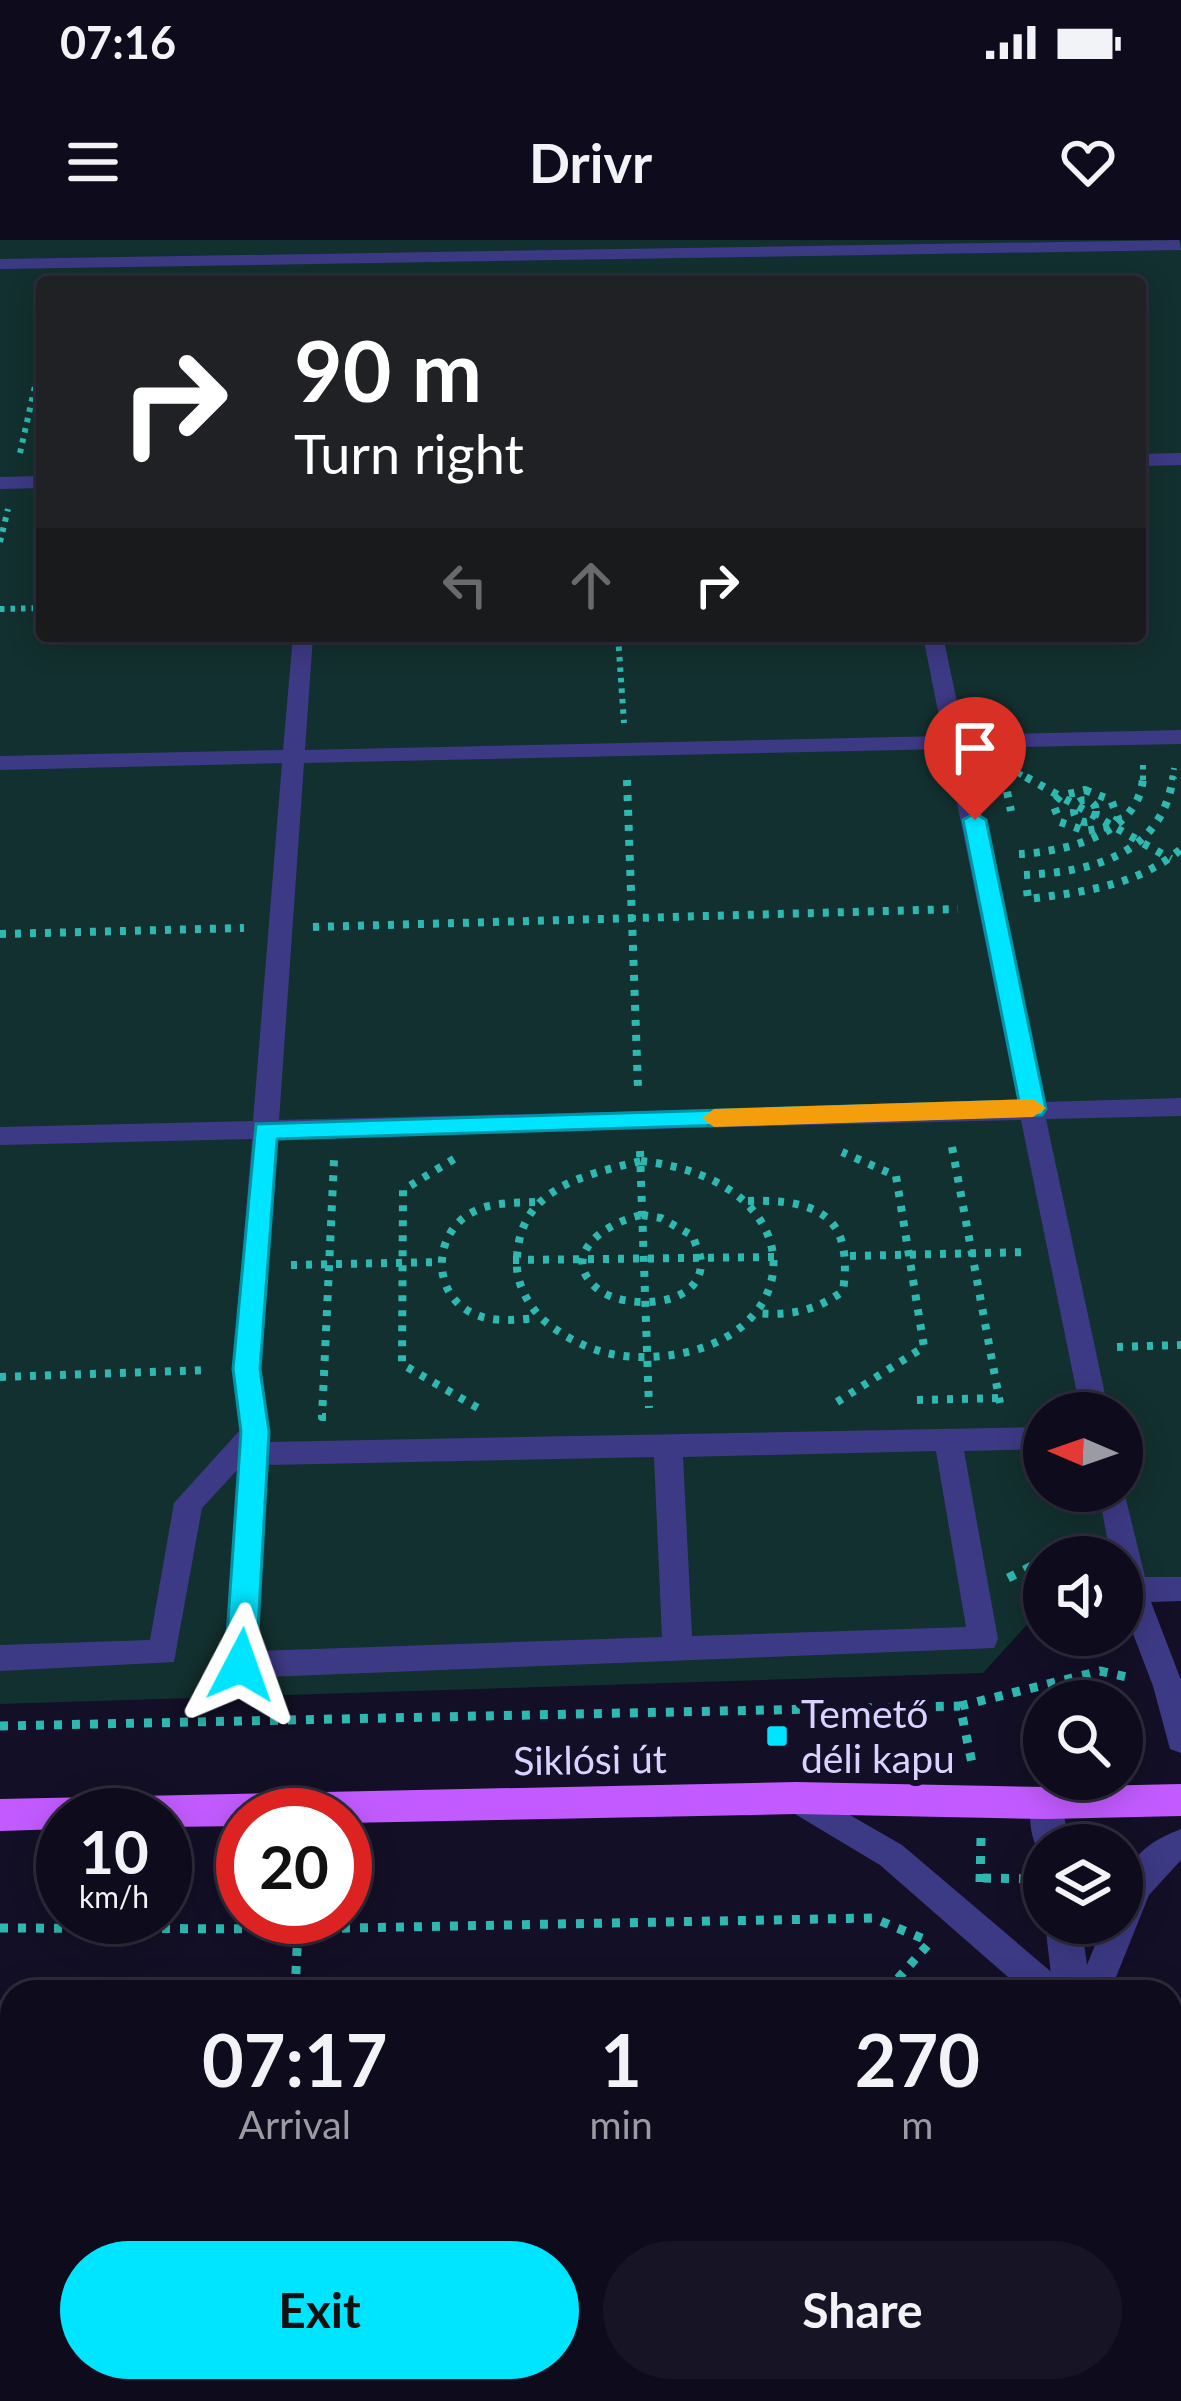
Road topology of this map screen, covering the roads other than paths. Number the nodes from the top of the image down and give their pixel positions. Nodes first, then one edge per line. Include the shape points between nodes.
1 (1181, 245) edge
2 (333, 249) edge
3 (847, 253) edge
4 (0, 264) edge
5 (1181, 459) edge
6 (1146, 460) edge
7 (36, 482) edge
8 (0, 483) edge
9 (303, 642) edge
10 (934, 642) edge
11 (958, 742) junction
12 (1178, 747) edge
13 (294, 755) junction
14 (0, 763) edge
15 (1181, 1107) edge
16 (1033, 1109) junction
17 (265, 1130) junction
18 (0, 1136) edge
19 (1091, 1392) edge
20 (1023, 1438) edge
21 (948, 1440) junction
22 (254, 1443) junction
23 (668, 1446) junction
24 (1181, 1589) edge
25 (1143, 1590) edge
26 (1143, 1617) edge
27 (678, 1650) junction
28 (0, 1658) edge
29 (1181, 1739) edge
30 (796, 1798) junction
31 (1181, 1800) edge
32 (1046, 1803) junction
33 (0, 1815) edge
34 (1049, 1824) edge
35 (1181, 1844) edge
36 (1143, 1874) edge
37 (1066, 1944) edge
38 (1112, 1944) edge
39 (1037, 1980) edge
40 (1070, 1980) edge
41 (1098, 1980) edge

1 - 3 lane
2 - 3 lane
2 - 4 lane
5 - 6 lane
7 - 8 lane
9 - 13 lane
10 - 11 lane
11 - 12 lane
11 - 13 lane
11 - 16 lane
13 - 14 lane
13 - 17 lane
15 - 16 lane
16 - 17 lane
16 - 19 lane
17 - 18 lane
17 - 22 lane via 247,1369
20 - 21 lane
21 - 23 lane
21 - 27 lane via 983,1639
22 - 23 lane
22 - 27 lane via 241,1665
22 - 28 lane via 188,1503 164,1653
23 - 27 lane
24 - 25 lane
26 - 29 lane
30 - 32 main road, Siklósi út
30 - 33 main road, Siklósi út
30 - 39 lane via 891,1856
31 - 32 main road, Siklósi út
32 - 34 street
35 - 36 lane via 1156,1856
37 - 40 street
38 - 41 lane

